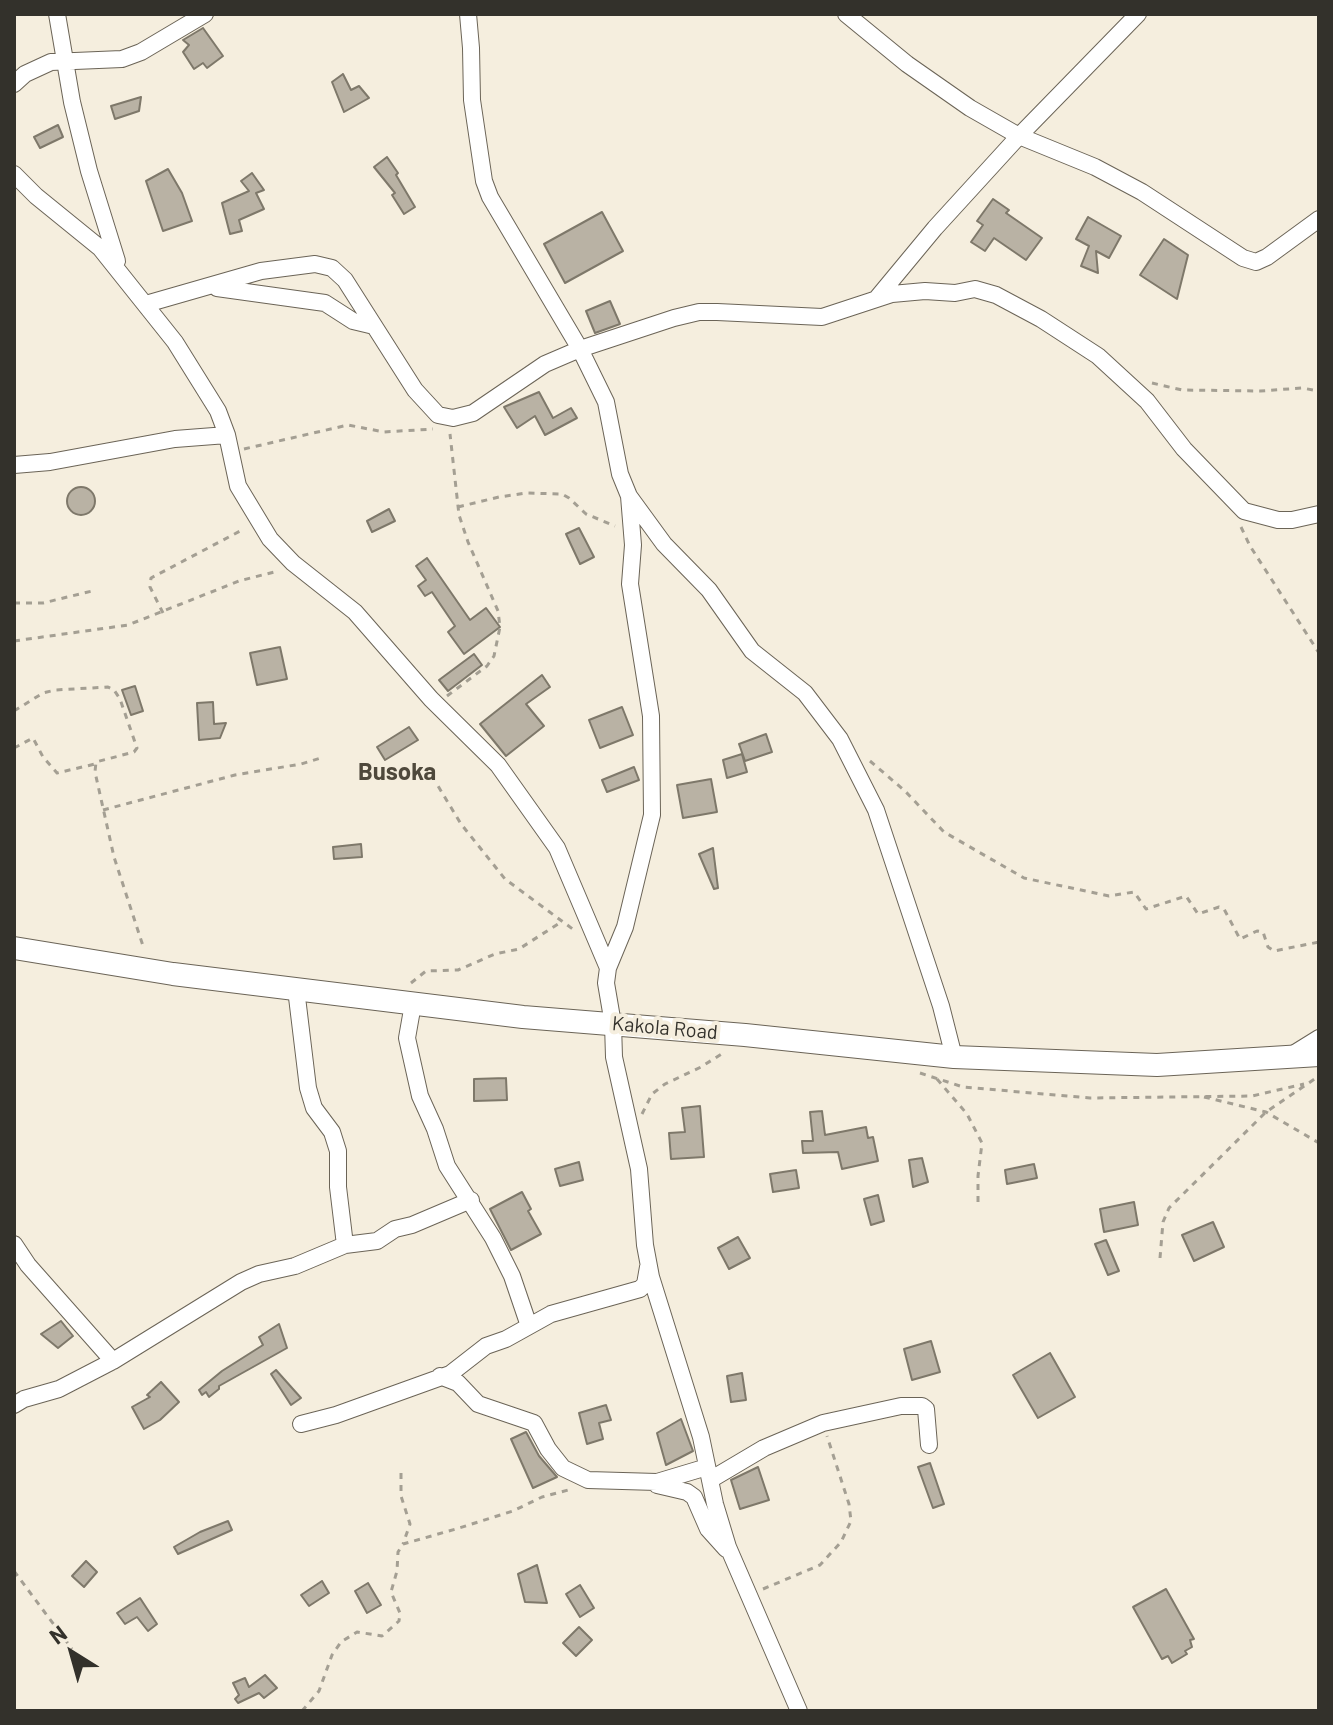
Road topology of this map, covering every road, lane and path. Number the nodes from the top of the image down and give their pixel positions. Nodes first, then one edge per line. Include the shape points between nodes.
1 (57, 14) edge
2 (205, 14) edge
3 (468, 14) edge
4 (846, 14) edge
5 (1138, 14) edge
6 (65, 60) junction
7 (14, 84) edge
8 (1019, 136) junction
9 (14, 174) edge
10 (1319, 219) edge
11 (120, 270) junction
12 (207, 286) junction
13 (877, 298) junction
14 (146, 304) junction
15 (374, 326) junction
16 (580, 349) junction
17 (1150, 382) dead end
18 (1319, 391) edge
19 (473, 413) junction
20 (437, 428) dead end
21 (228, 442) junction
22 (14, 465) edge
23 (629, 496) junction
24 (458, 507) junction
25 (1319, 514) edge
26 (1237, 519) dead end
27 (258, 521) junction
28 (633, 534) junction
29 (298, 567) junction
30 (92, 591) dead end
31 (14, 603) edge
32 (163, 613) junction
33 (14, 641) edge
34 (1319, 653) edge
35 (436, 704) junction
36 (14, 711) edge
37 (14, 748) edge
38 (321, 758) dead end
39 (869, 760) dead end
40 (95, 764) junction
41 (432, 776) dead end
42 (103, 810) junction
43 (561, 922) junction
44 (1319, 942) edge
45 (598, 945) junction
46 (14, 948) edge
47 (608, 968) junction
48 (158, 972) junction
49 (296, 989) junction
50 (390, 1001) junction
51 (413, 1004) junction
52 (613, 1024) junction
53 (749, 1035) junction
54 (1319, 1038) edge
55 (1319, 1055) edge
56 (954, 1057) junction
57 (1288, 1057) junction
58 (918, 1072) dead end
59 (1319, 1076) edge
60 (937, 1079) junction
61 (1304, 1084) junction
62 (1197, 1095) junction
63 (1266, 1112) junction
64 (634, 1140) junction
65 (1319, 1143) edge
66 (471, 1200) junction
67 (978, 1206) dead end
68 (14, 1244) edge
69 (345, 1245) junction
70 (1160, 1258) dead end
71 (648, 1265) junction
72 (529, 1326) junction
73 (113, 1361) junction
74 (440, 1376) junction
75 (14, 1405) edge
76 (823, 1423) junction
77 (301, 1424) dead end
78 (929, 1445) dead end
79 (401, 1473) dead end
80 (709, 1473) junction
81 (604, 1482) junction
82 (648, 1483) junction
83 (403, 1544) junction
84 (731, 1554) junction
85 (14, 1571) edge
86 (749, 1595) junction
87 (72, 1649) dead end
88 (302, 1711) edge
89 (799, 1711) edge

1 - 6 street
2 - 6 street via 122,59
3 - 16 street via 472,100 487,189
4 - 8 street via 907,64
5 - 8 street
6 - 7 street via 39,66
6 - 11 street via 89,171
8 - 10 street via 1142,192 1251,261 1267,257
8 - 13 street
9 - 11 street
11 - 14 street
12 - 14 street
12 - 15 street via 325,303 353,321
12 - 15 street via 261,271 315,264 332,268
13 - 16 street via 822,317 699,312
13 - 25 street via 975,289 996,295 1098,356 1147,401 1244,511 1278,520
14 - 21 street via 209,393
15 - 19 street via 432,410 453,418
16 - 19 street via 545,364
16 - 23 street via 606,402
17 - 18 path via 1182,390
19 - 24 path via 449,426
20 - 21 path via 384,432 348,425 251,449
21 - 22 street via 175,439
21 - 27 street via 238,486
23 - 28 street
23 - 56 street via 664,544 709,590 752,651 805,693 840,739 876,810
24 - 28 path via 513,495 562,494 586,514
24 - 35 path via 500,627 487,666
26 - 34 path
27 - 29 street
27 - 32 path via 154,576 150,587
28 - 47 street via 630,584 651,716 652,815 625,927
29 - 32 path via 239,581
29 - 35 street via 355,612
30 - 31 path via 43,603
32 - 33 path via 128,625
35 - 45 street via 498,765 548,833
36 - 40 path via 43,693 112,688 137,748
37 - 40 path via 33,738 57,773
38 - 42 path
39 - 44 path via 944,832 1024,878 1109,896 1134,892 1146,909 1186,896 1198,914 1224,909 1240,939 1263,932 1274,951
40 - 42 path
41 - 43 path via 461,824 505,879
42 - 48 path via 142,946
43 - 45 path
43 - 50 path via 519,949 458,970 426,971
45 - 47 street
46 - 48 main road, Kakola Road
47 - 52 street
48 - 49 main road, Kakola Road
49 - 50 main road, Kakola Road
49 - 69 street via 308,1088 338,1151
50 - 51 main road, Kakola Road
51 - 52 main road, Kakola Road
51 - 66 street via 407,1038 420,1096 447,1166
52 - 53 main road, Kakola Road
52 - 64 street via 614,1057
53 - 56 main road, Kakola Road
53 - 64 path via 652,1094
54 - 57 street
55 - 57 main road, Kakola Road
56 - 57 main road, Kakola Road via 1157,1065
58 - 60 path
59 - 61 path
60 - 62 path via 963,1087 1090,1098
60 - 67 path via 967,1114 982,1143
61 - 62 path via 1252,1096
61 - 63 path
62 - 63 path
63 - 65 path
63 - 70 path via 1169,1208
64 - 71 street
66 - 69 street via 377,1241
66 - 72 street via 512,1276
68 - 73 street
69 - 73 street via 241,1282
71 - 72 street via 640,1289 551,1314
71 - 80 street
72 - 74 street
73 - 75 street via 49,1394
74 - 77 street
74 - 81 street via 458,1383 478,1404 534,1423 563,1468
76 - 78 street via 922,1406 927,1411
76 - 80 street
76 - 86 path via 851,1521 820,1565
79 - 83 path via 410,1524
80 - 82 street
80 - 84 street
81 - 82 street
81 - 83 path
82 - 84 street via 694,1497 708,1529
83 - 88 path via 391,1592 399,1621 382,1636 357,1632 341,1642 319,1691
84 - 86 street
85 - 87 path
86 - 89 street

